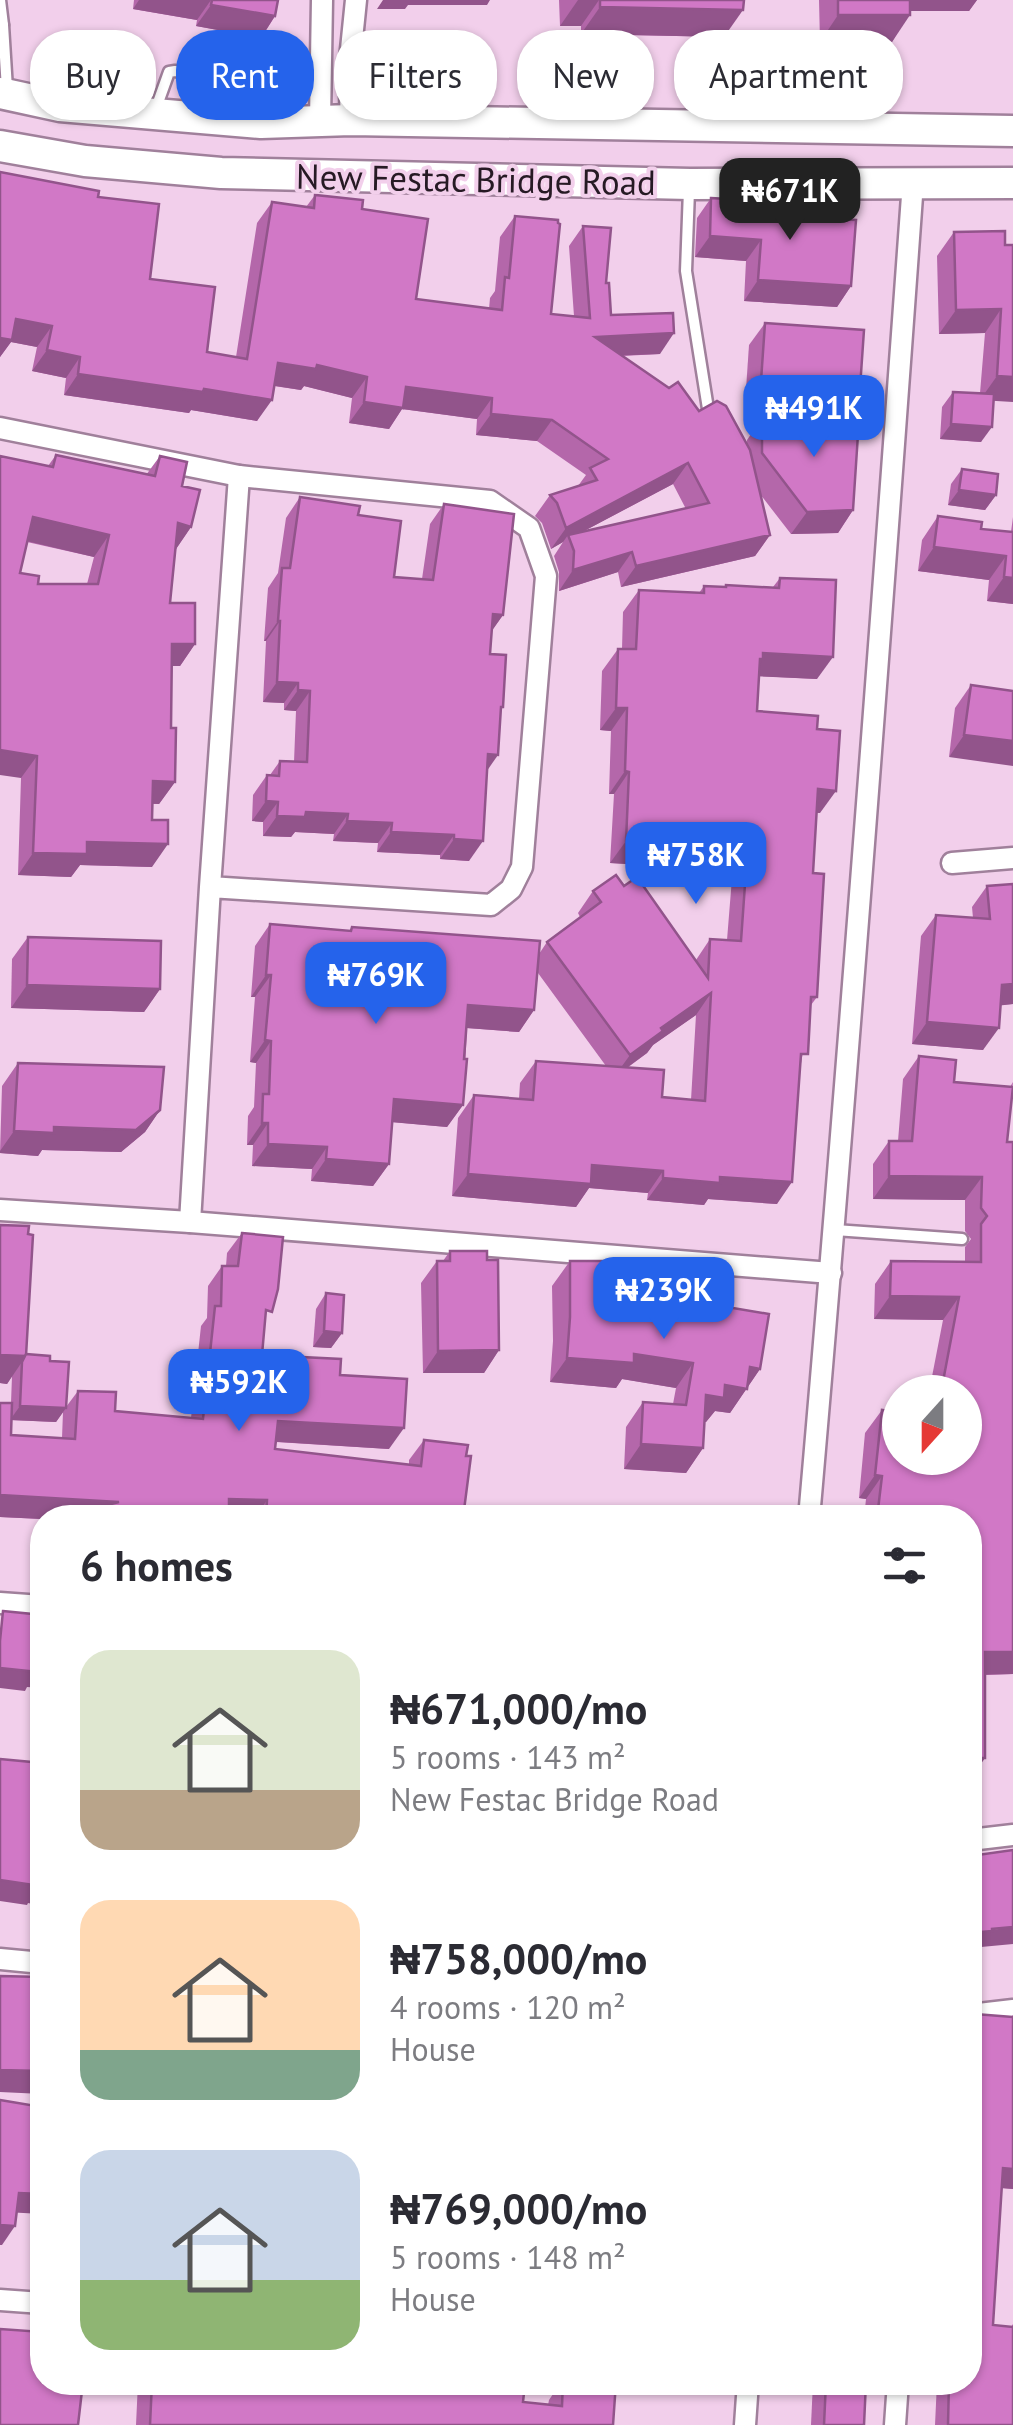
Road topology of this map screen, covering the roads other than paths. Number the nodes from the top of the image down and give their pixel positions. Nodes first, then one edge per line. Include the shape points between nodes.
1 (0, 0) edge
2 (322, 0) edge
3 (356, 0) edge
4 (2, 25) edge
5 (353, 30) edge
6 (4, 94) edge
7 (30, 100) edge
8 (334, 103) edge
9 (156, 109) edge
10 (156, 115) edge
11 (336, 120) joint
12 (261, 124) junction
13 (1013, 131) edge
14 (0, 146) edge
15 (914, 182) junction
16 (1013, 183) edge
17 (690, 184) junction
18 (711, 418) edge
19 (0, 428) edge
20 (239, 476) junction
21 (1013, 858) edge
22 (952, 864) dead end
23 (210, 887) junction
24 (0, 1210) edge
25 (190, 1222) junction
26 (835, 1230) junction
27 (962, 1239) dead end
28 (831, 1273) junction
29 (810, 1505) edge
30 (0, 1602) edge
31 (30, 1605) edge
32 (1013, 1835) edge
33 (982, 1839) edge
34 (0, 1959) edge
35 (30, 1961) edge
36 (1013, 2010) edge
37 (982, 2014) edge
38 (0, 2300) edge
39 (30, 2303) edge
40 (747, 2395) edge
41 (897, 2395) edge
42 (745, 2425) edge
43 (895, 2425) edge

1 - 4 lane
2 - 8 street
3 - 5 street
4 - 6 lane
6 - 7 main road, New Festac Bridge Road
9 - 12 lane via 169,72 258,81
10 - 12 main road, New Festac Bridge Road
11 - 12 main road, New Festac Bridge Road
11 - 13 main road, New Festac Bridge Road
14 - 17 main road, New Festac Bridge Road via 220,173
15 - 16 main road, New Festac Bridge Road
15 - 17 main road, New Festac Bridge Road
15 - 26 street
17 - 18 lane via 686,271
19 - 20 street
20 - 23 street
20 - 23 street via 490,500 529,528 546,576 522,867 511,890 491,905
21 - 22 street
23 - 25 street
24 - 25 street
25 - 28 street
26 - 27 lane
26 - 28 street
28 - 29 street
30 - 31 street
32 - 33 street
34 - 35 street
36 - 37 street
38 - 39 street
40 - 42 street
41 - 43 street

